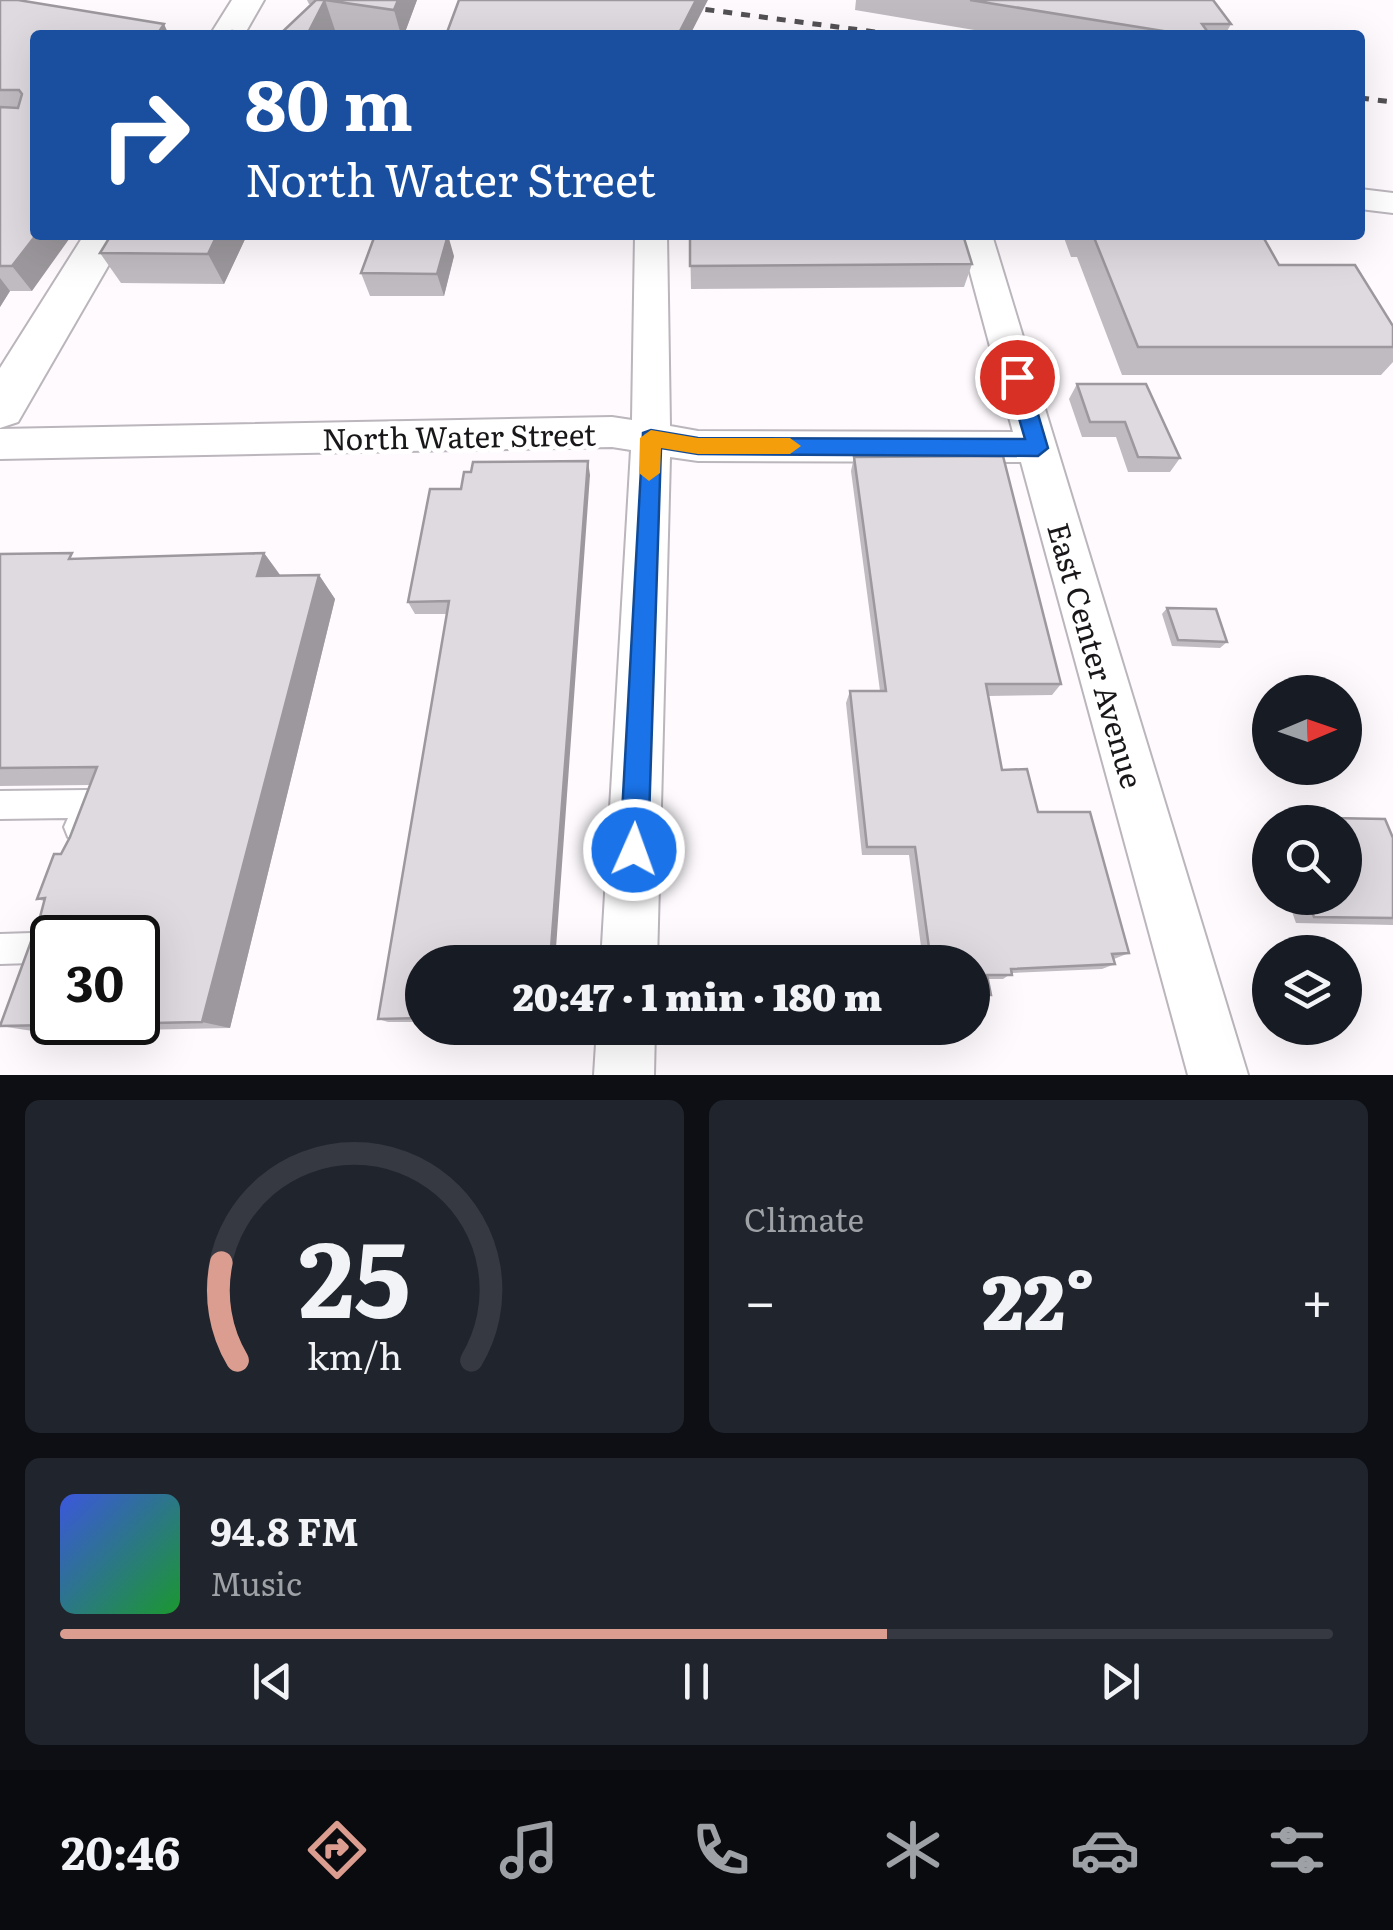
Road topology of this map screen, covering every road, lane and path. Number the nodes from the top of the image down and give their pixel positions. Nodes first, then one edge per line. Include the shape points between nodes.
1 (248, 0) edge
2 (232, 30) edge
3 (1365, 200) edge
4 (1393, 204) edge
5 (102, 240) edge
6 (651, 240) edge
7 (977, 240) edge
8 (0, 409) edge
9 (651, 438) junction
10 (0, 444) edge
11 (1038, 448) junction
12 (0, 806) edge
13 (66, 858) edge
14 (630, 945) edge
15 (0, 949) edge
16 (19, 982) edge
17 (625, 1045) edge
18 (624, 1075) edge
19 (1218, 1075) edge

1 - 2 street
3 - 4 street
5 - 8 street
6 - 9 street
7 - 11 street, East Center Avenue
9 - 10 street, North Water Street via 612,432
9 - 11 street, North Water Street via 698,446
9 - 14 street
11 - 19 street, East Center Avenue
12 - 13 lane via 87,804
15 - 16 lane via 35,939
17 - 18 street

